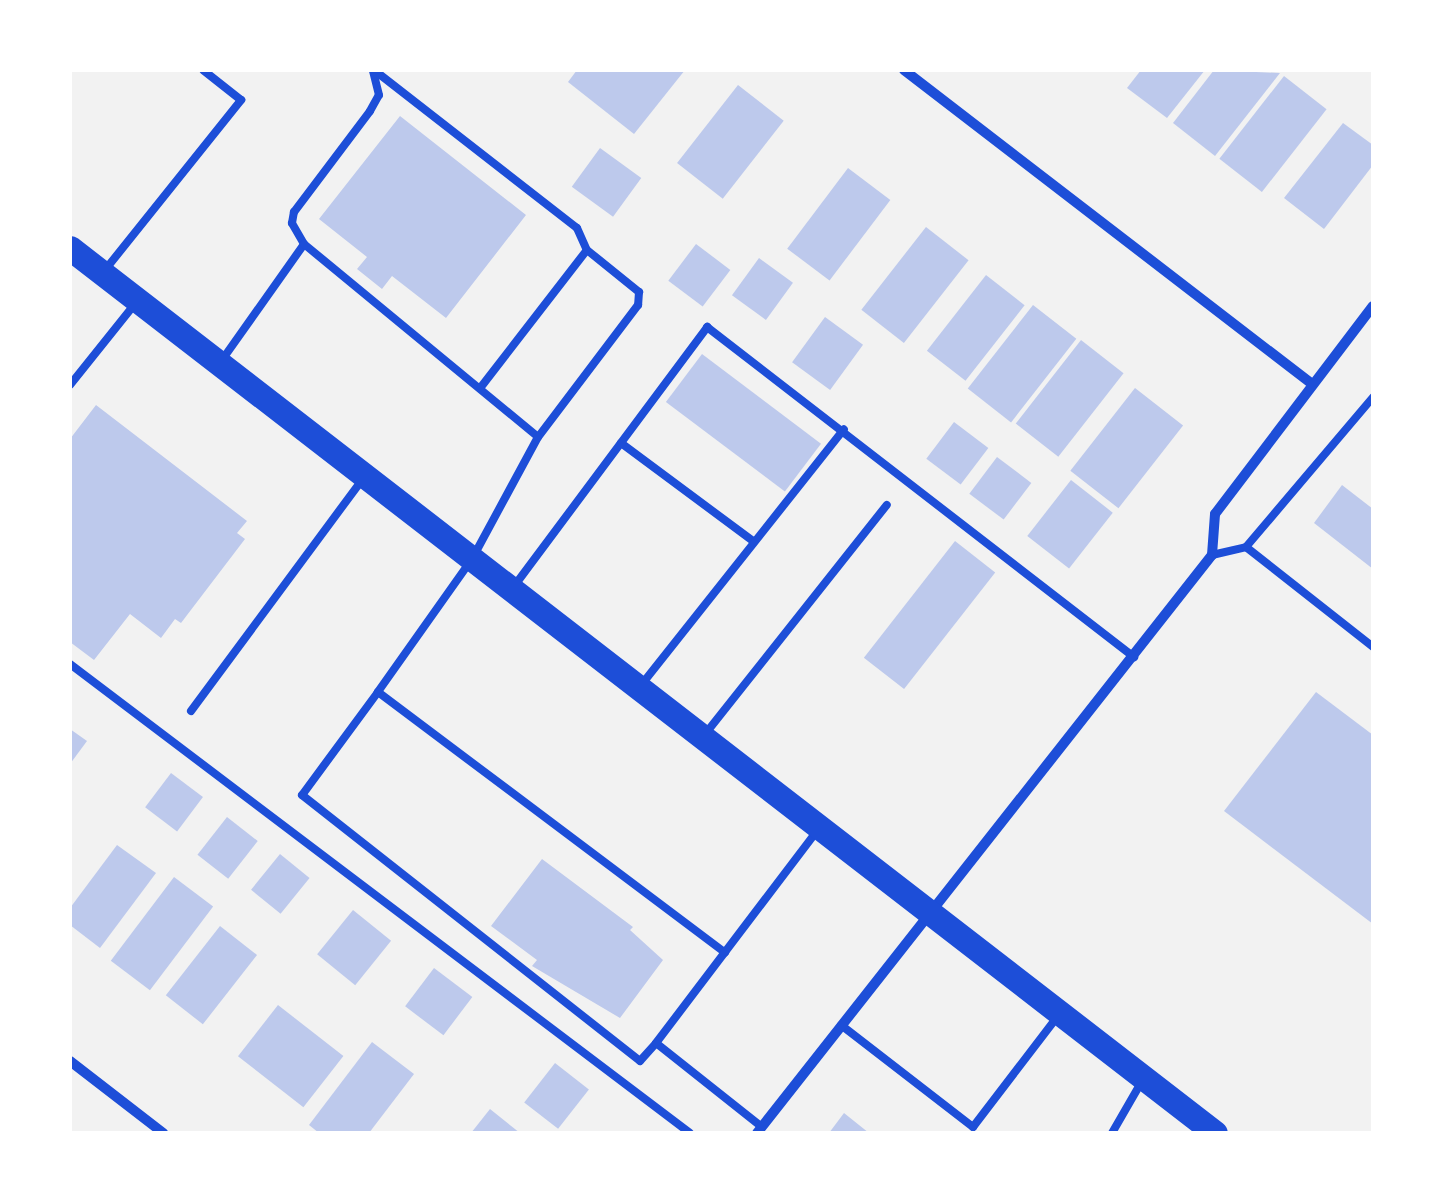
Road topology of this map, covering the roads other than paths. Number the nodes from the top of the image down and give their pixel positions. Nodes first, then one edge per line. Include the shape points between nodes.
1 (203, 70) edge
2 (374, 70) edge
3 (904, 70) edge
4 (304, 244) junction
5 (70, 248) edge
6 (587, 250) junction
7 (102, 274) junction
8 (138, 301) junction
9 (1373, 306) edge
10 (220, 364) junction
11 (1312, 384) junction
12 (70, 385) edge
13 (481, 387) junction
14 (1373, 397) edge
15 (844, 429) junction
16 (538, 437) junction
17 (620, 442) junction
18 (364, 476) junction
19 (887, 505) dead end
20 (754, 540) junction
21 (1246, 547) junction
22 (1212, 556) junction
23 (472, 559) junction
24 (512, 590) junction
25 (1373, 647) edge
26 (1134, 656) junction
27 (70, 664) edge
28 (639, 688) junction
29 (378, 692) junction
30 (191, 711) dead end
31 (703, 737) junction
32 (820, 828) junction
33 (930, 913) junction
34 (725, 953) junction
35 (1060, 1014) junction
36 (842, 1026) junction
37 (656, 1043) junction
38 (70, 1061) edge
39 (1144, 1078) junction
40 (760, 1130) edge
41 (162, 1133) edge
42 (690, 1133) edge
43 (1112, 1133) edge
44 (1215, 1133) edge

1 - 7 lane via 240,100
2 - 4 lane via 378,94 370,111 294,212 292,223
2 - 6 lane via 578,228
3 - 11 street
4 - 10 lane
4 - 13 lane
5 - 7 main road
6 - 13 lane
6 - 16 lane via 641,298
7 - 8 main road
8 - 10 main road
8 - 12 lane
9 - 11 street
10 - 18 main road
11 - 22 street via 1215,514
13 - 16 lane
14 - 21 lane
15 - 17 lane via 707,327
15 - 20 lane
15 - 26 lane
16 - 23 lane
17 - 20 lane
17 - 24 lane
18 - 23 main road
18 - 30 lane
19 - 31 lane
20 - 28 lane
21 - 22 lane
21 - 25 lane
22 - 26 street
23 - 24 main road
23 - 29 lane
24 - 28 main road
26 - 33 street
27 - 42 lane
28 - 31 main road
29 - 34 lane
29 - 37 lane via 302,796 640,1060
31 - 32 main road
32 - 33 main road
32 - 34 lane
33 - 35 main road
33 - 36 street
34 - 37 lane
35 - 36 lane via 972,1127
35 - 39 main road
36 - 40 street
37 - 40 lane
38 - 41 street
39 - 43 lane
39 - 44 main road

